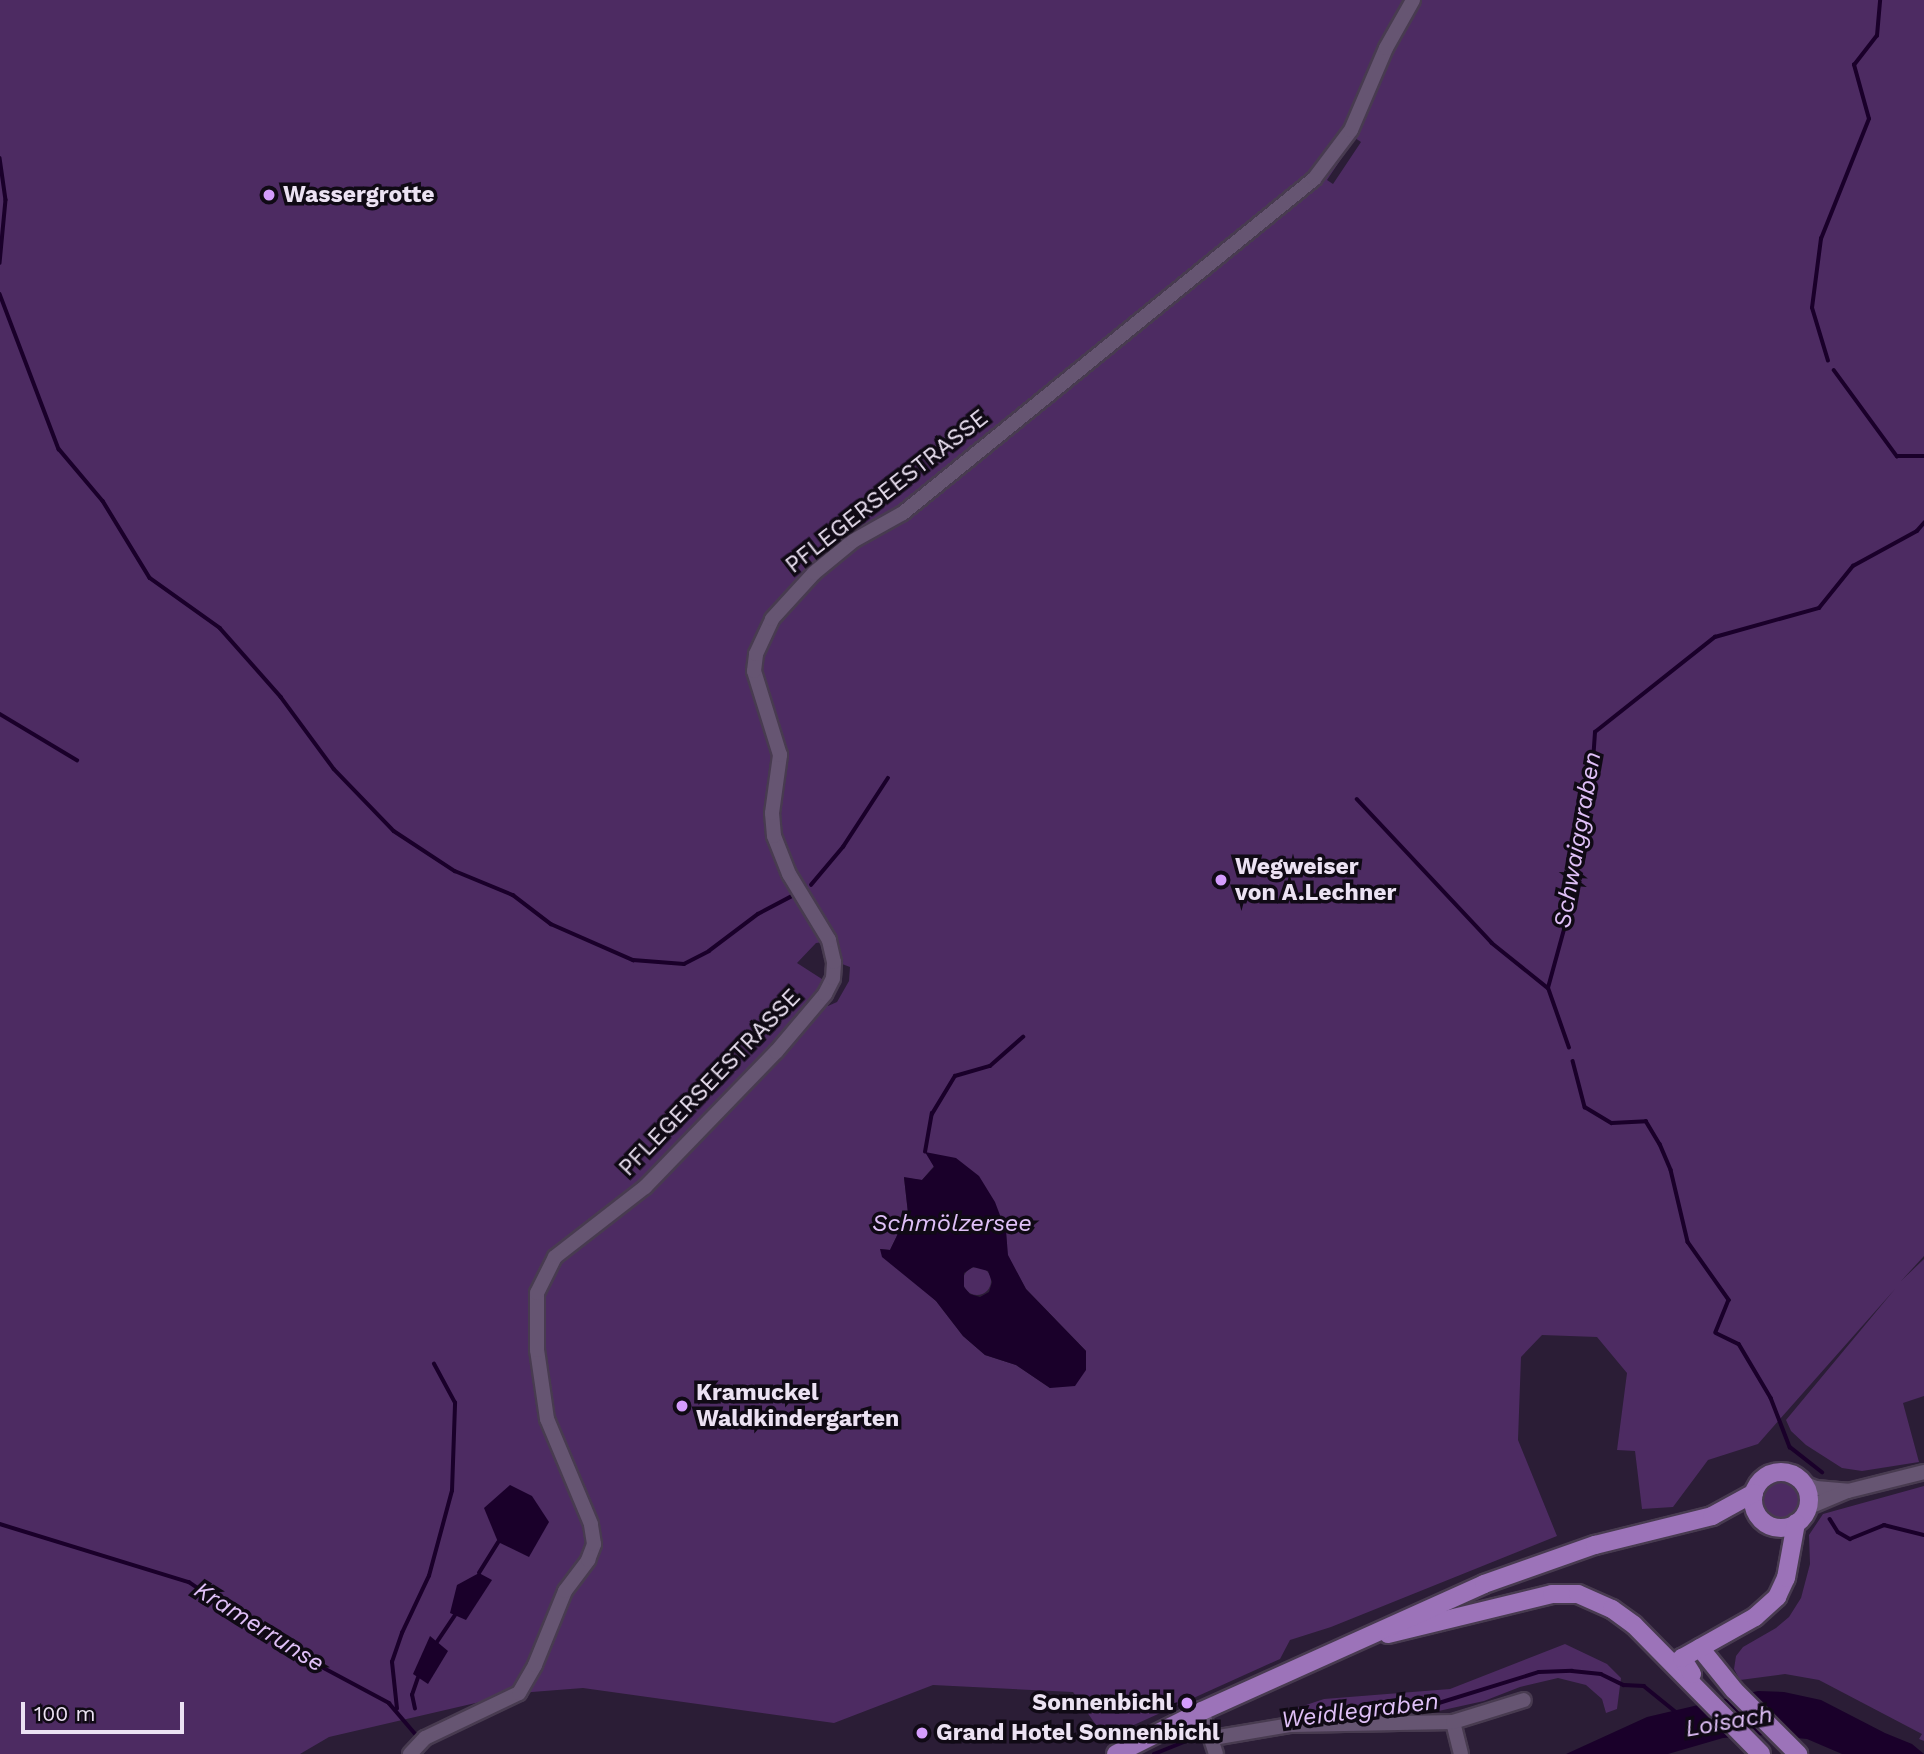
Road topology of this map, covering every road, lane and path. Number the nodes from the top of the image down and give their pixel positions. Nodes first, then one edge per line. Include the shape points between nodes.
1 (1413, 0) edge
2 (1924, 1472) edge
3 (1803, 1483) junction
4 (1848, 1491) junction
5 (1754, 1493) junction
6 (1807, 1508) junction
7 (1712, 1516) junction
8 (1766, 1522) junction
9 (1796, 1523) junction
10 (1789, 1567) junction
11 (1735, 1628) junction
12 (1358, 1641) junction
13 (1700, 1648) junction
14 (1730, 1686) junction
15 (1706, 1695) junction
16 (1524, 1700) dead end
17 (1202, 1711) junction
18 (1452, 1722) junction
19 (1213, 1738) junction
20 (1795, 1752) edge
21 (410, 1754) edge
22 (1116, 1754) edge
23 (1216, 1754) edge
24 (1461, 1754) edge
25 (1761, 1754) edge

1 - 21 street, PFLEGERSEESTRASSE via 1386,48 1354,125 1314,179 902,513 853,541 814,573 772,619 756,654 754,671 780,755 772,813 774,836 789,874 829,940 833,978 790,1037 654,1178 555,1257 537,1293 547,1419 591,1524 594,1544 565,1591 519,1693 425,1738
2 - 4 street
3 - 4 street
3 - 5 main road via 1788,1473 1775,1473 1764,1478
3 - 6 main road via 1809,1498
4 - 6 street
5 - 7 main road
5 - 8 main road via 1753,1504
6 - 9 main road
7 - 8 main road via 1745,1515
7 - 12 main road via 1526,1568
8 - 9 main road via 1787,1527
8 - 10 main road via 1780,1539
9 - 10 main road
10 - 11 main road via 1768,1607
11 - 13 main road
11 - 14 main road via 1721,1656
12 - 15 main road via 1568,1592 1594,1599 1634,1625
12 - 17 main road
13 - 14 main road
13 - 15 main road via 1682,1658
14 - 20 main road
15 - 25 main road
16 - 18 street
17 - 19 street
17 - 22 main road
18 - 19 street via 1291,1725
18 - 24 street
19 - 23 street

